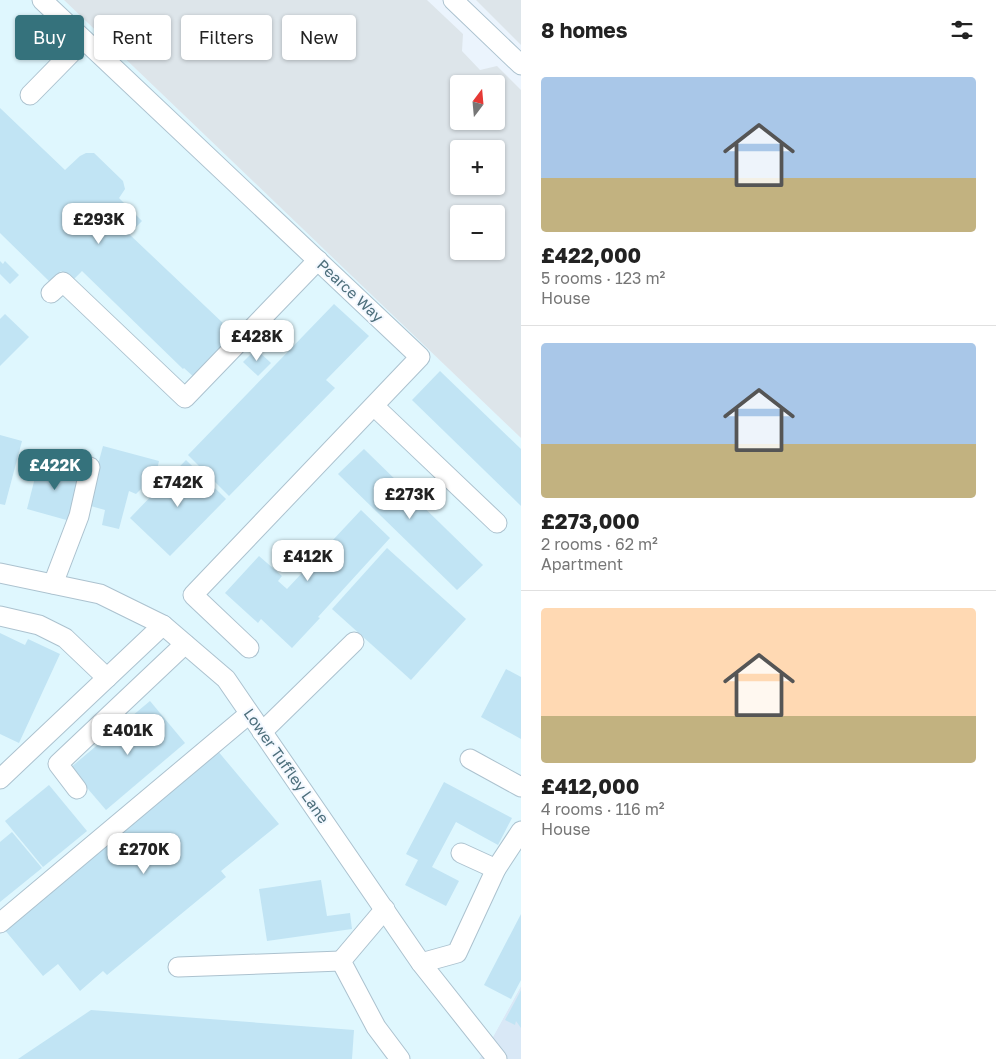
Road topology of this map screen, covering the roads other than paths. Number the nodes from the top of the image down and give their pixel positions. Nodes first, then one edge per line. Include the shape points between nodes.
1 (42, 0) edge
2 (453, 0) edge
3 (58, 15) edge
4 (84, 40) edge
5 (64, 60) edge
6 (521, 65) edge
7 (30, 95) dead end
8 (318, 260) junction
9 (51, 293) dead end
10 (374, 406) junction
11 (90, 467) dead end
12 (497, 523) dead end
13 (0, 573) edge
14 (53, 584) junction
15 (0, 616) edge
16 (163, 625) junction
17 (354, 642) dead end
18 (186, 644) junction
19 (249, 648) dead end
20 (106, 678) junction
21 (249, 714) junction
22 (262, 732) junction
23 (470, 759) dead end
24 (0, 778) edge
25 (521, 787) edge
26 (77, 789) dead end
27 (521, 831) edge
28 (461, 853) dead end
29 (496, 869) junction
30 (384, 910) junction
31 (0, 923) edge
32 (341, 961) junction
33 (421, 962) junction
34 (178, 968) dead end
35 (383, 1036) junction
36 (382, 1059) edge
37 (400, 1059) edge
38 (497, 1059) edge

1 - 3 street, Pearce Way
2 - 6 street
4 - 8 street, Pearce Way
5 - 7 street
8 - 9 street via 185,398 63,282
8 - 10 street, Pearce Way via 420,357
10 - 12 street
10 - 19 street, Pearce Way via 193,595
11 - 14 street via 78,516
13 - 14 street, Lower Tuffley Lane
14 - 16 street, Lower Tuffley Lane via 100,594
15 - 20 street via 39,625 65,638
16 - 18 street, Lower Tuffley Lane
16 - 20 street
17 - 22 street
18 - 21 street, Lower Tuffley Lane via 226,679
18 - 26 street via 58,764
20 - 24 street
21 - 22 street, Lower Tuffley Lane
21 - 31 street
22 - 30 street, Lower Tuffley Lane
23 - 25 street
27 - 29 street
28 - 29 street
29 - 33 street via 457,953
30 - 32 street
30 - 33 street, Lower Tuffley Lane
32 - 34 street
32 - 35 street
33 - 38 street, Lower Tuffley Lane
35 - 36 street
35 - 37 street

